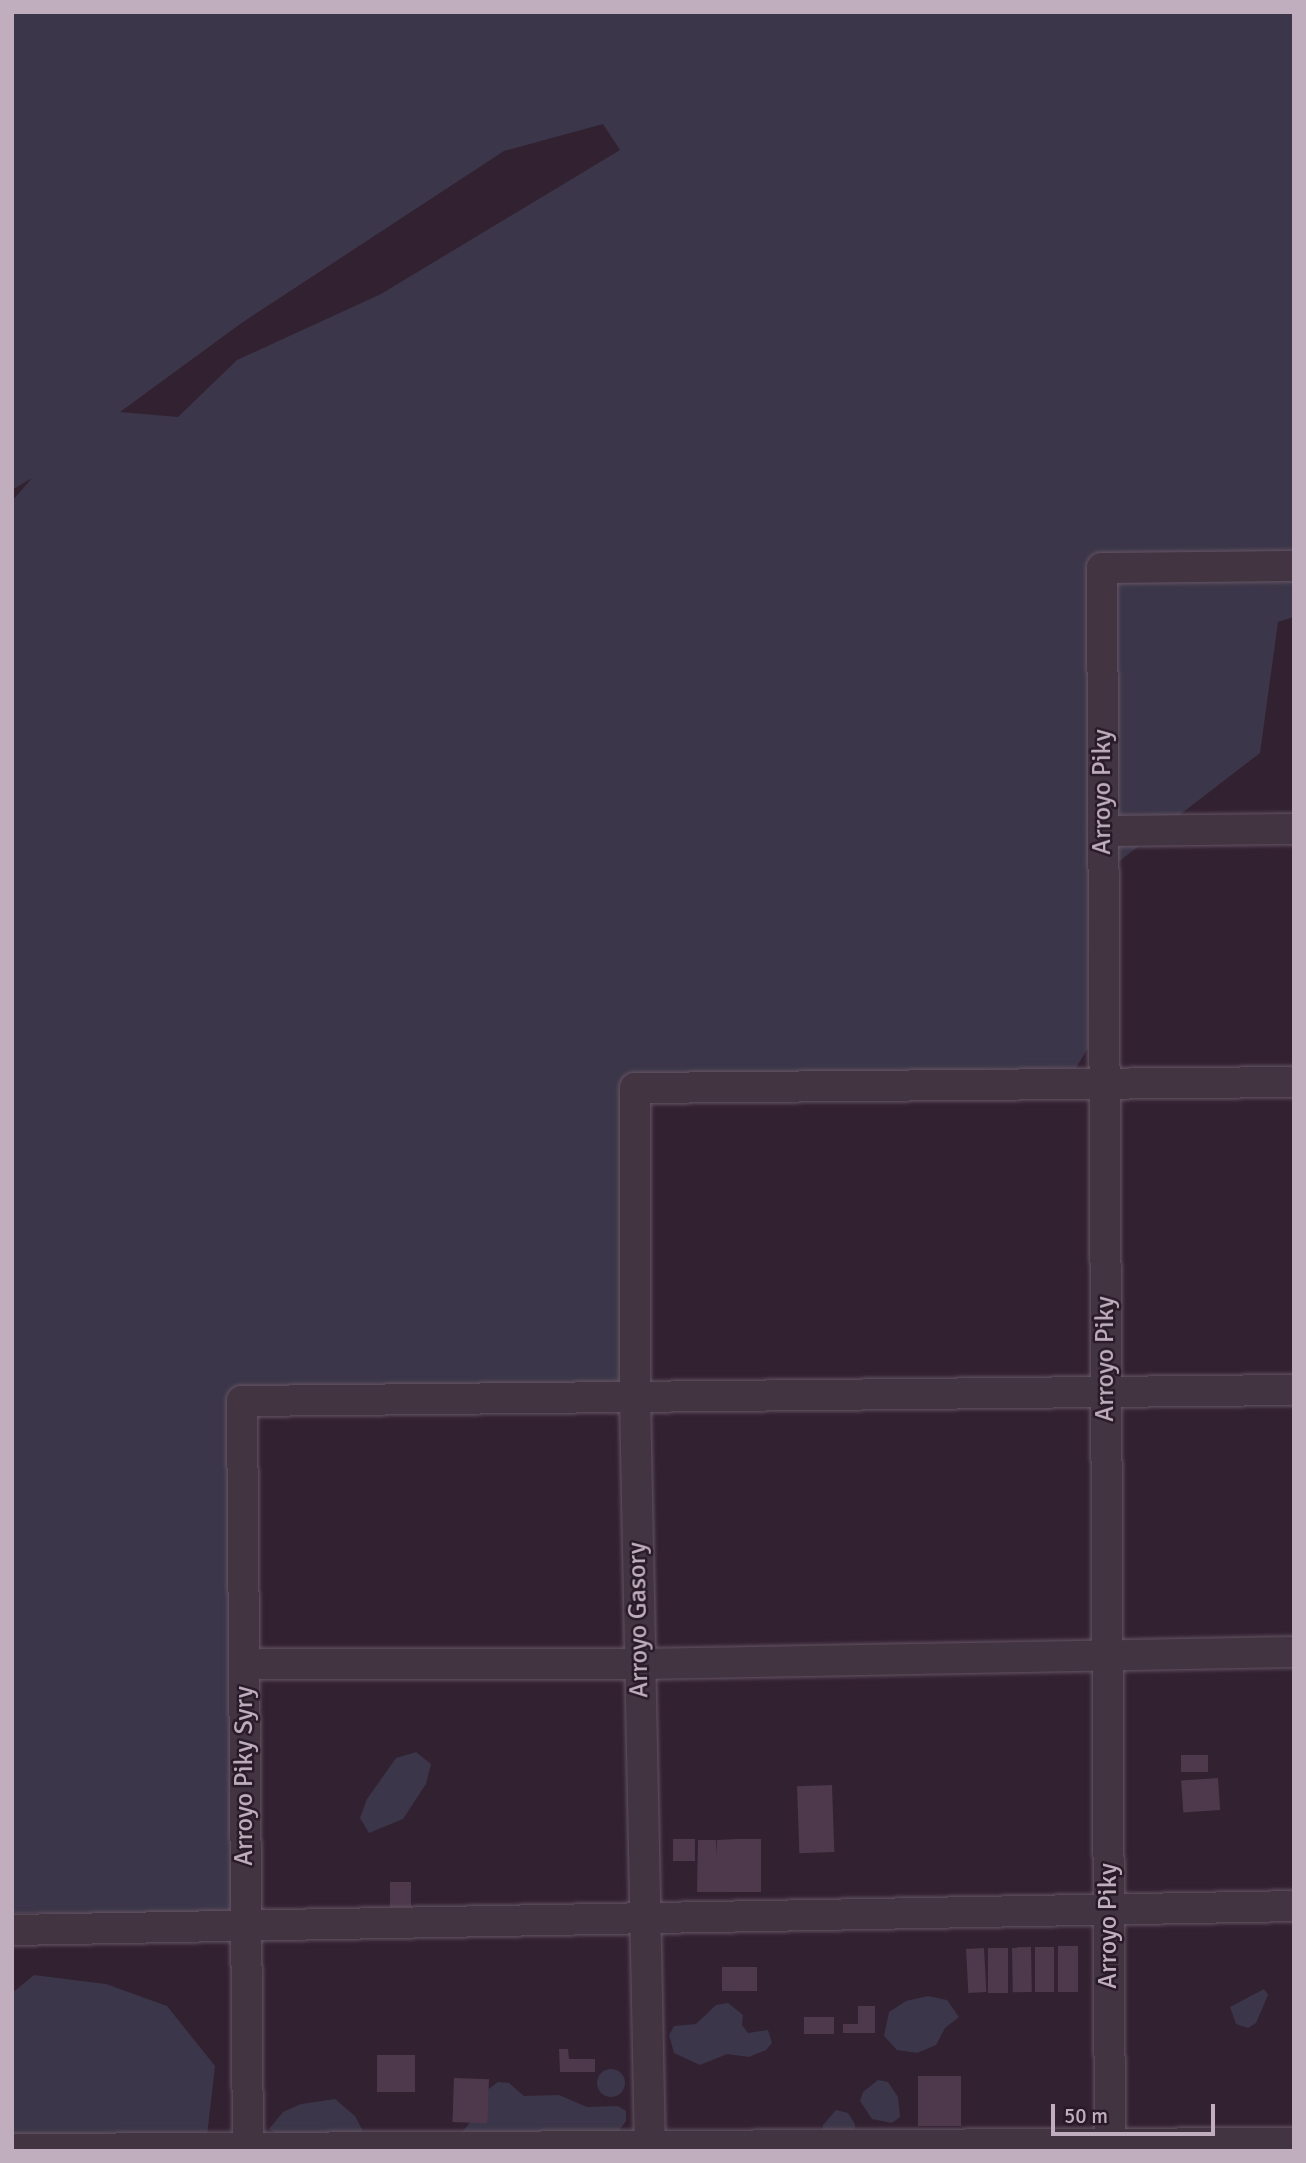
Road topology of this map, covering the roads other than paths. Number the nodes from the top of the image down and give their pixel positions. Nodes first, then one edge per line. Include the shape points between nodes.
1 (1294, 566) edge
2 (1294, 829) edge
3 (1103, 831) junction
4 (1294, 1083) edge
5 (1104, 1084) junction
6 (1294, 1390) edge
7 (1106, 1392) junction
8 (635, 1397) junction
9 (1294, 1652) edge
10 (1108, 1655) junction
11 (244, 1664) junction
12 (640, 1664) junction
13 (1294, 1906) edge
14 (1109, 1910) junction
15 (646, 1919) junction
16 (247, 1926) junction
17 (12, 1930) edge
18 (1294, 2143) edge
19 (1110, 2148) edge
20 (12, 2149) edge
21 (248, 2149) edge
22 (650, 2149) edge

1 - 3 street, Arroyo Piky via 1102,568
2 - 3 street
3 - 5 street, Arroyo Piky
4 - 5 street
5 - 7 street, Arroyo Piky
5 - 8 street, Arroyo Gasory via 635,1088
6 - 7 street
7 - 8 street
7 - 10 street, Arroyo Piky
8 - 11 street, Arroyo Piky Syry via 242,1401
8 - 12 street, Arroyo Gasory
9 - 10 street
10 - 12 street
10 - 14 street, Arroyo Piky
11 - 12 street
11 - 16 street, Arroyo Piky Syry
12 - 15 street, Arroyo Gasory
13 - 14 street
14 - 15 street
14 - 19 street, Arroyo Piky
15 - 16 street
15 - 22 street, Arroyo Gasory
16 - 17 street
16 - 21 street, Arroyo Piky Syry
18 - 19 street
19 - 22 street
20 - 21 street
21 - 22 street

